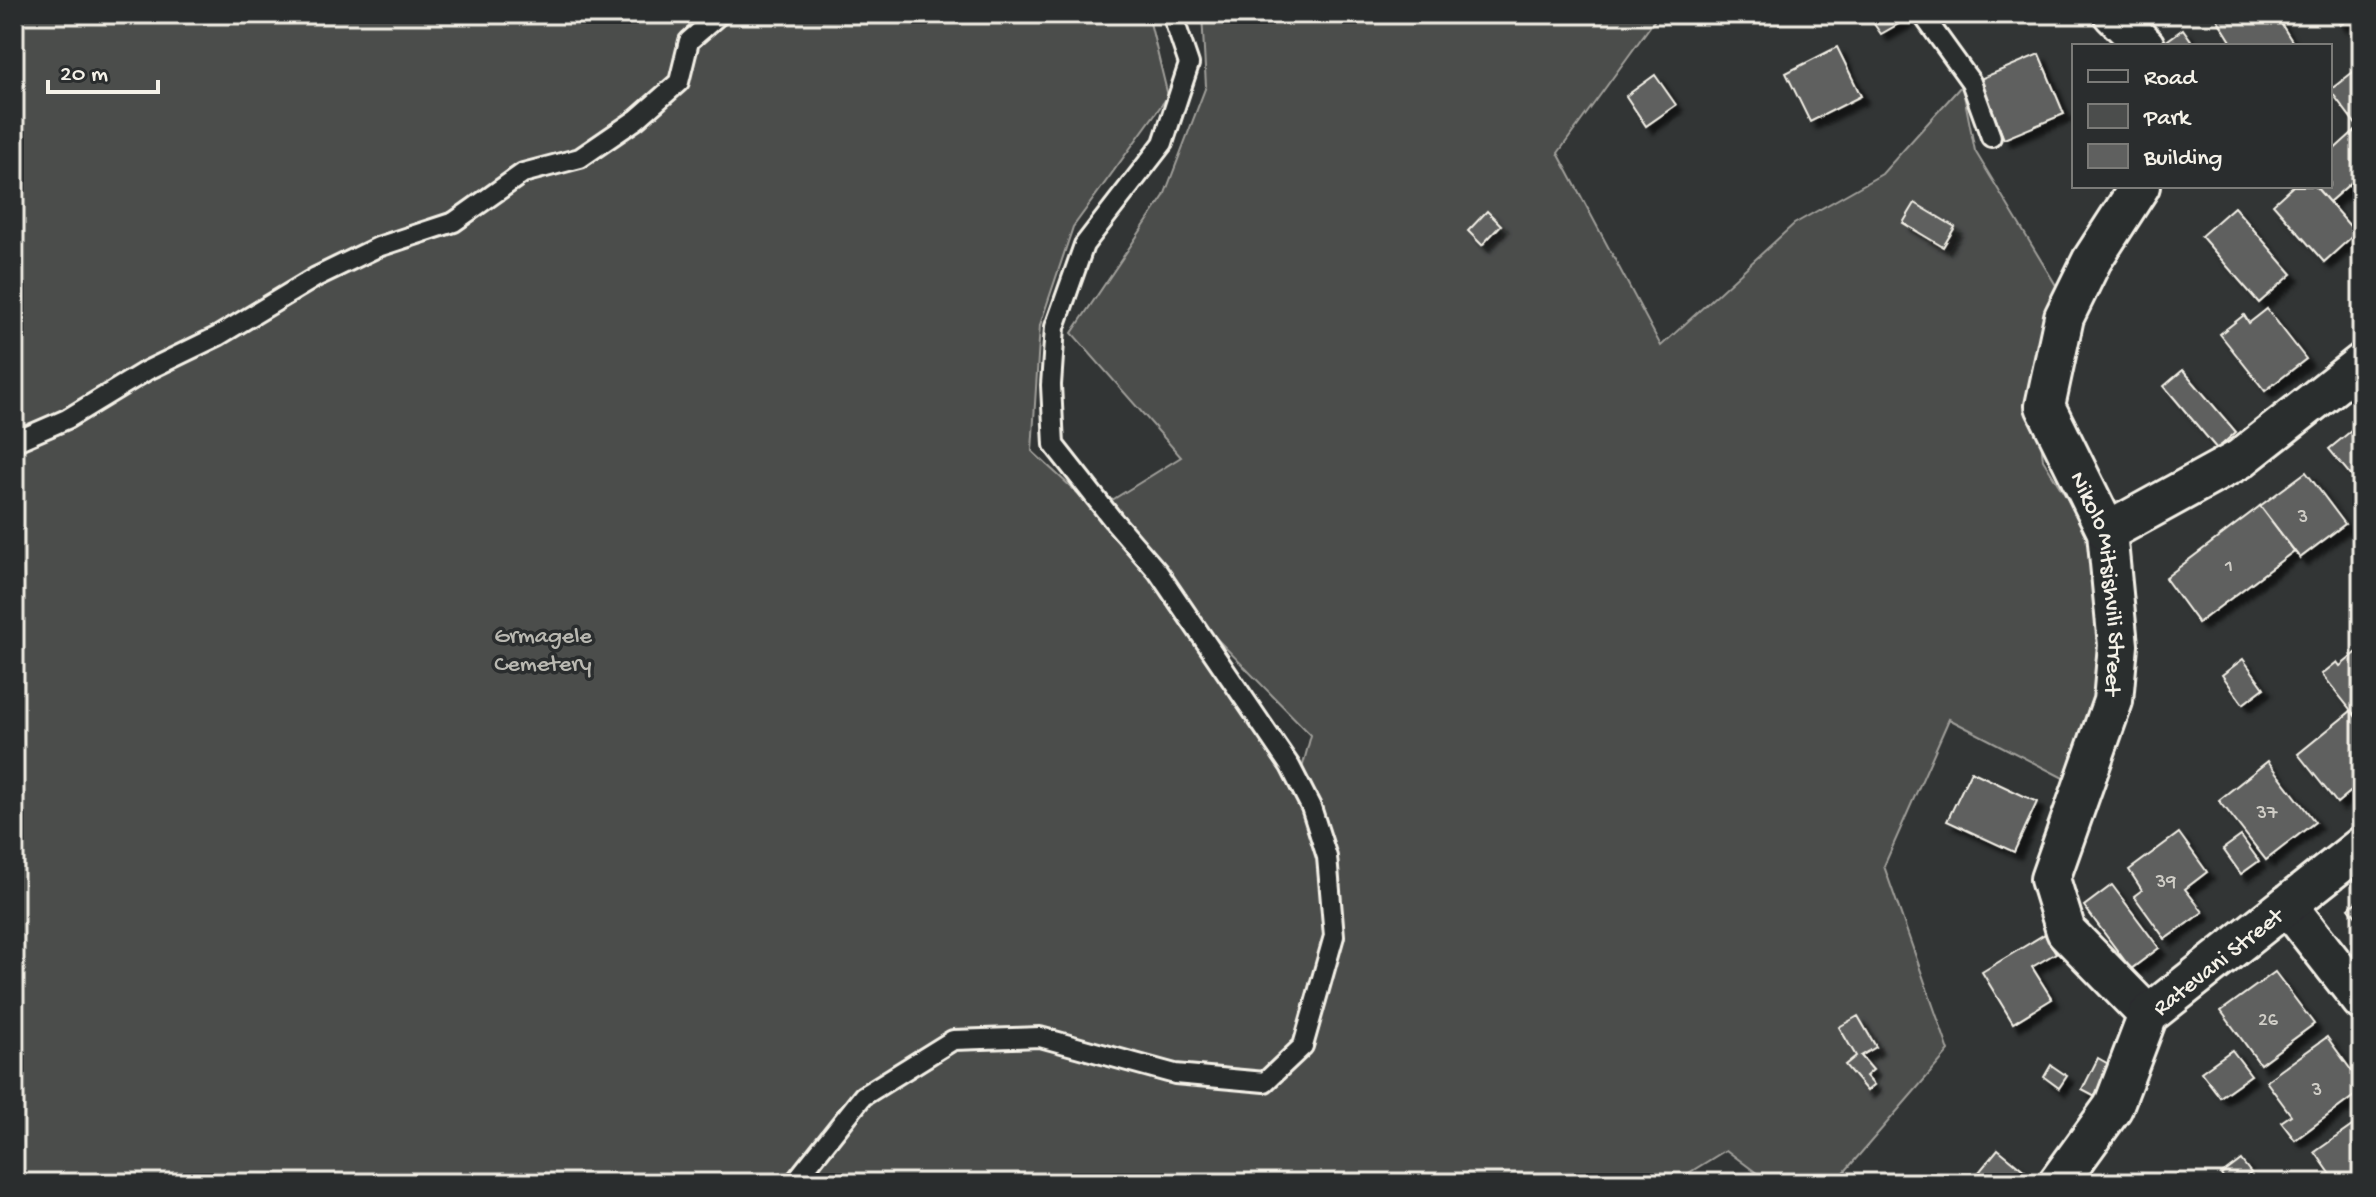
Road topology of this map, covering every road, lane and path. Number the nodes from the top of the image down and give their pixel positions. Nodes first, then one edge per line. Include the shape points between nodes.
1 (720, 14) edge
2 (1172, 14) edge
3 (1922, 14) edge
4 (2113, 14) edge
5 (2143, 44) edge
6 (1991, 137) dead end
7 (2139, 188) edge
8 (2362, 363) edge
9 (14, 442) edge
10 (2107, 532) junction
11 (2362, 846) edge
12 (2287, 905) junction
13 (2362, 1001) edge
14 (2148, 1015) junction
15 (794, 1183) edge
16 (2058, 1183) edge

1 - 9 lane via 689,41 679,82 580,158 523,173 454,222 378,247 316,277 67,419
2 - 15 lane via 1189,64 1163,143 1084,245 1055,327 1054,445 1158,572 1290,766 1311,807 1327,857 1334,936 1303,1046 1265,1082 1175,1074 1040,1037 953,1040 863,1096
3 - 6 lane via 1971,82
4 - 5 street
7 - 10 street, Nikolo Mitsishvili Street via 2092,260 2064,317 2045,406
8 - 10 street via 2240,459
10 - 14 street, Nikolo Mitsishvili Street via 2118,645 2113,701 2050,879 2066,931
11 - 12 street, Ratevani Street
12 - 13 street
12 - 14 street, Ratevani Street
14 - 16 street, Ratevani Street via 2113,1107

